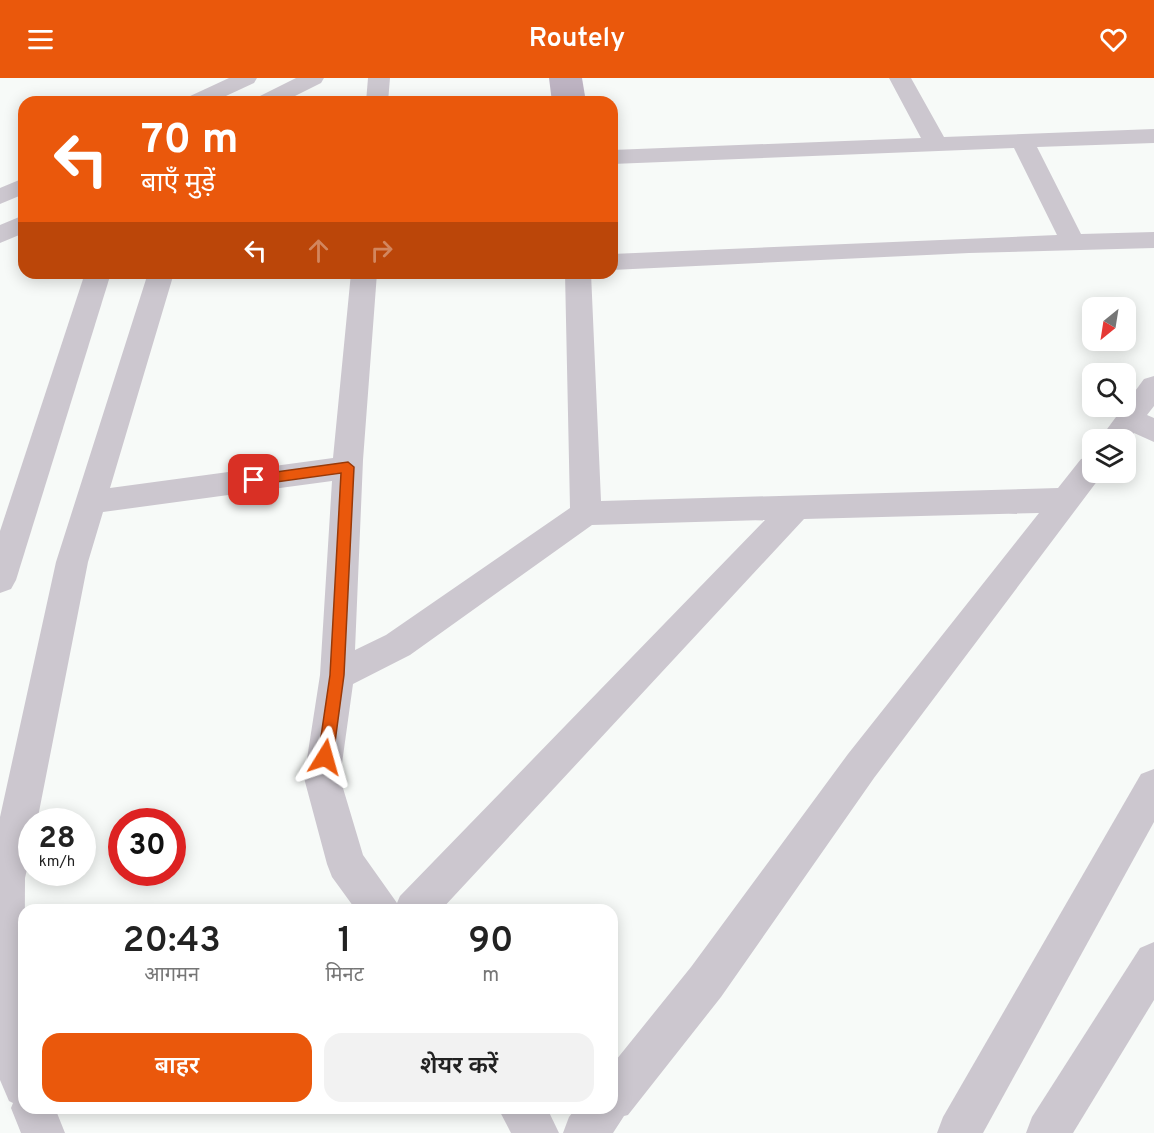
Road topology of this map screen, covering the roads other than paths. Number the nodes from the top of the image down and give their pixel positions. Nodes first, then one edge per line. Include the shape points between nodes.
1 (246, 78) edge
2 (313, 78) edge
3 (379, 78) edge
4 (900, 78) edge
5 (208, 96) edge
6 (278, 96) edge
7 (378, 96) edge
8 (1154, 136) edge
9 (1022, 141) junction
10 (936, 144) junction
11 (618, 156) edge
12 (18, 188) edge
13 (0, 197) edge
14 (18, 226) edge
15 (0, 235) edge
16 (1154, 240) edge
17 (1073, 242) junction
18 (618, 262) edge
19 (96, 279) edge
20 (159, 279) edge
21 (364, 279) edge
22 (578, 279) edge
23 (1154, 386) edge
24 (1132, 429) edge
25 (348, 467) junction
26 (1082, 480) edge
27 (1067, 500) junction
28 (91, 502) junction
29 (795, 509) junction
30 (586, 513) junction
31 (0, 580) edge
32 (337, 675) junction
33 (1154, 786) edge
34 (376, 904) edge
35 (420, 904) edge
36 (1154, 962) edge
37 (18, 1071) edge
38 (618, 1092) edge
39 (35, 1114) edge
40 (524, 1114) edge
41 (600, 1114) edge
42 (43, 1133) edge
43 (537, 1133) edge
44 (585, 1133) edge
45 (959, 1133) edge
46 (1048, 1133) edge

1 - 5 street
2 - 6 street
3 - 7 street
4 - 10 street
8 - 9 street
9 - 10 street
9 - 17 street
10 - 11 street
12 - 13 street
14 - 15 street
16 - 17 street
17 - 18 street
19 - 31 street
20 - 28 street
21 - 25 street
22 - 30 street
23 - 24 street
25 - 28 street
25 - 32 street
26 - 27 street
27 - 29 street
27 - 38 street via 861,766 706,982
28 - 37 street via 72,562 6,878 5,984
29 - 30 street
29 - 35 street
30 - 32 street via 398,645
32 - 34 street via 322,778 346,864
33 - 45 street
36 - 46 street
39 - 42 street
40 - 43 street
41 - 44 street

